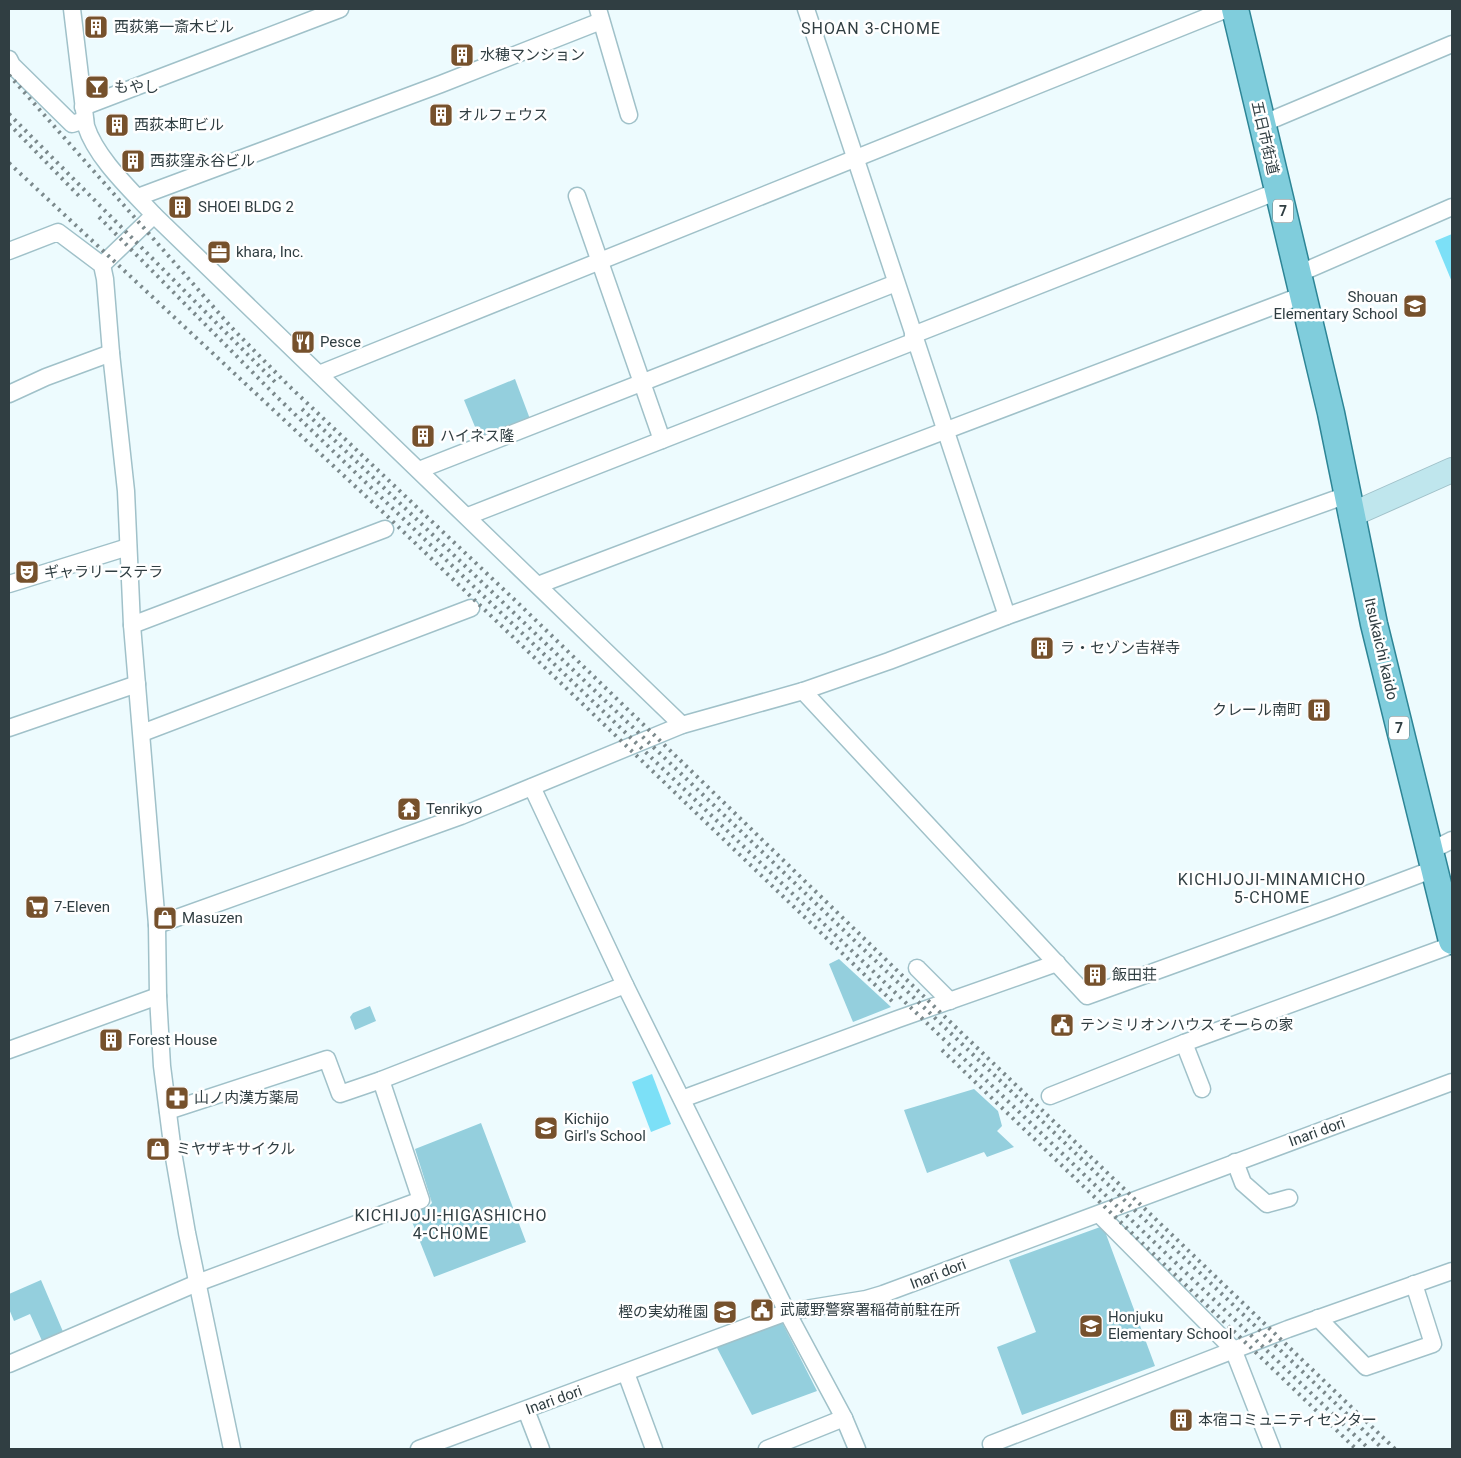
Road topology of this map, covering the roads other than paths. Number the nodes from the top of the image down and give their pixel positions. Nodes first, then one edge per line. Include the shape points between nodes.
1 (72, 9) edge
2 (340, 9) edge
3 (806, 9) edge
4 (1227, 9) edge
5 (1234, 9) edge
6 (600, 15) edge
7 (1452, 44) edge
8 (9, 59) edge
9 (84, 114) junction
10 (628, 116) dead end
11 (1262, 124) junction
12 (855, 158) junction
13 (1278, 191) junction
14 (577, 196) dead end
15 (138, 197) junction
16 (1452, 207) edge
17 (154, 215) junction
18 (9, 251) edge
19 (599, 261) junction
20 (102, 265) junction
21 (896, 283) junction
22 (1300, 285) junction
23 (914, 338) junction
24 (111, 353) junction
25 (319, 374) junction
26 (642, 382) junction
27 (9, 394) edge
28 (945, 431) junction
29 (662, 440) junction
30 (419, 470) junction
31 (1452, 470) edge
32 (1349, 505) junction
33 (468, 516) junction
34 (385, 529) dead end
35 (128, 547) junction
36 (9, 584) edge
37 (538, 585) junction
38 (471, 608) dead end
39 (1007, 616) junction
40 (132, 625) junction
41 (138, 684) junction
42 (803, 691) junction
43 (682, 725) junction
44 (9, 728) edge
45 (142, 733) junction
46 (532, 787) junction
47 (1439, 853) edge
48 (157, 925) junction
49 (1452, 941) edge
50 (1452, 945) edge
51 (1057, 963) junction
52 (917, 968) dead end
53 (625, 985) junction
54 (158, 996) junction
55 (950, 1001) junction
56 (1184, 1043) junction
57 (9, 1050) edge
58 (381, 1080) junction
59 (1452, 1082) edge
60 (1202, 1089) dead end
61 (1050, 1096) dead end
62 (682, 1099) junction
63 (168, 1111) junction
64 (1235, 1162) junction
65 (1289, 1198) dead end
66 (1100, 1215) junction
67 (1452, 1270) edge
68 (197, 1283) junction
69 (1414, 1284) junction
70 (787, 1312) junction
71 (1318, 1318) junction
72 (1233, 1349) junction
73 (9, 1364) edge
74 (626, 1373) junction
75 (526, 1410) junction
76 (844, 1418) junction
77 (232, 1449) edge
78 (419, 1449) edge
79 (541, 1449) edge
80 (654, 1449) edge
81 (767, 1449) edge
82 (857, 1449) edge
83 (993, 1449) edge
84 (1272, 1449) edge

1 - 9 street
2 - 9 street
3 - 12 street
4 - 12 street
5 - 11 main road, 五日市街道 / 7
6 - 10 street
6 - 15 street via 441,84
7 - 11 street
8 - 9 street via 72,124
9 - 15 street via 90,140
11 - 13 main road, 五日市街道 / 7
12 - 19 street
12 - 21 street
13 - 22 main road, 五日市街道 / 7
13 - 23 street
14 - 19 street
15 - 17 street
16 - 22 street
17 - 20 street
17 - 25 street
18 - 20 street via 58,232
19 - 25 street
19 - 26 street
20 - 24 street
21 - 23 street
21 - 26 street
22 - 28 street
22 - 32 main road, 五日市街道 / 7
23 - 28 street
23 - 29 street
24 - 27 street
24 - 35 street via 126,491
25 - 30 street
26 - 29 street
26 - 30 street
28 - 37 street
28 - 39 street
29 - 33 street
30 - 33 street
31 - 32 street
32 - 39 street
32 - 47 main road, Itsukaichi kaido / 7 via 1374,624
33 - 37 street
34 - 40 street
35 - 36 street
35 - 40 street
37 - 43 street
38 - 45 street
39 - 42 street
40 - 41 street
41 - 44 street
41 - 45 street
42 - 43 street
42 - 51 street
43 - 46 street
45 - 48 street
46 - 48 street via 434,826
46 - 53 street
47 - 49 main road, Itsukaichi kaido / 7
47 - 51 street via 1324,911 1088,996
48 - 54 street
50 - 56 street
51 - 55 street
52 - 55 street
53 - 58 street
53 - 62 street
54 - 57 street
54 - 63 street
55 - 62 street
56 - 60 street
56 - 61 street
58 - 63 street via 340,1094 327,1059
58 - 68 street via 421,1200
59 - 64 street, Inari dori
62 - 70 street
63 - 68 street
64 - 65 street via 1243,1183 1267,1204
64 - 66 street, Inari dori
66 - 70 street, Inari dori via 883,1294
66 - 72 street
67 - 69 street
68 - 73 street
68 - 77 street
69 - 71 street
69 - 71 street via 1433,1344 1366,1367
70 - 74 street, Inari dori
70 - 76 street
71 - 72 street
72 - 83 street via 991,1444
72 - 84 street
74 - 75 street, Inari dori
74 - 80 street
75 - 78 street, Inari dori
75 - 79 street
76 - 81 street
76 - 82 street

